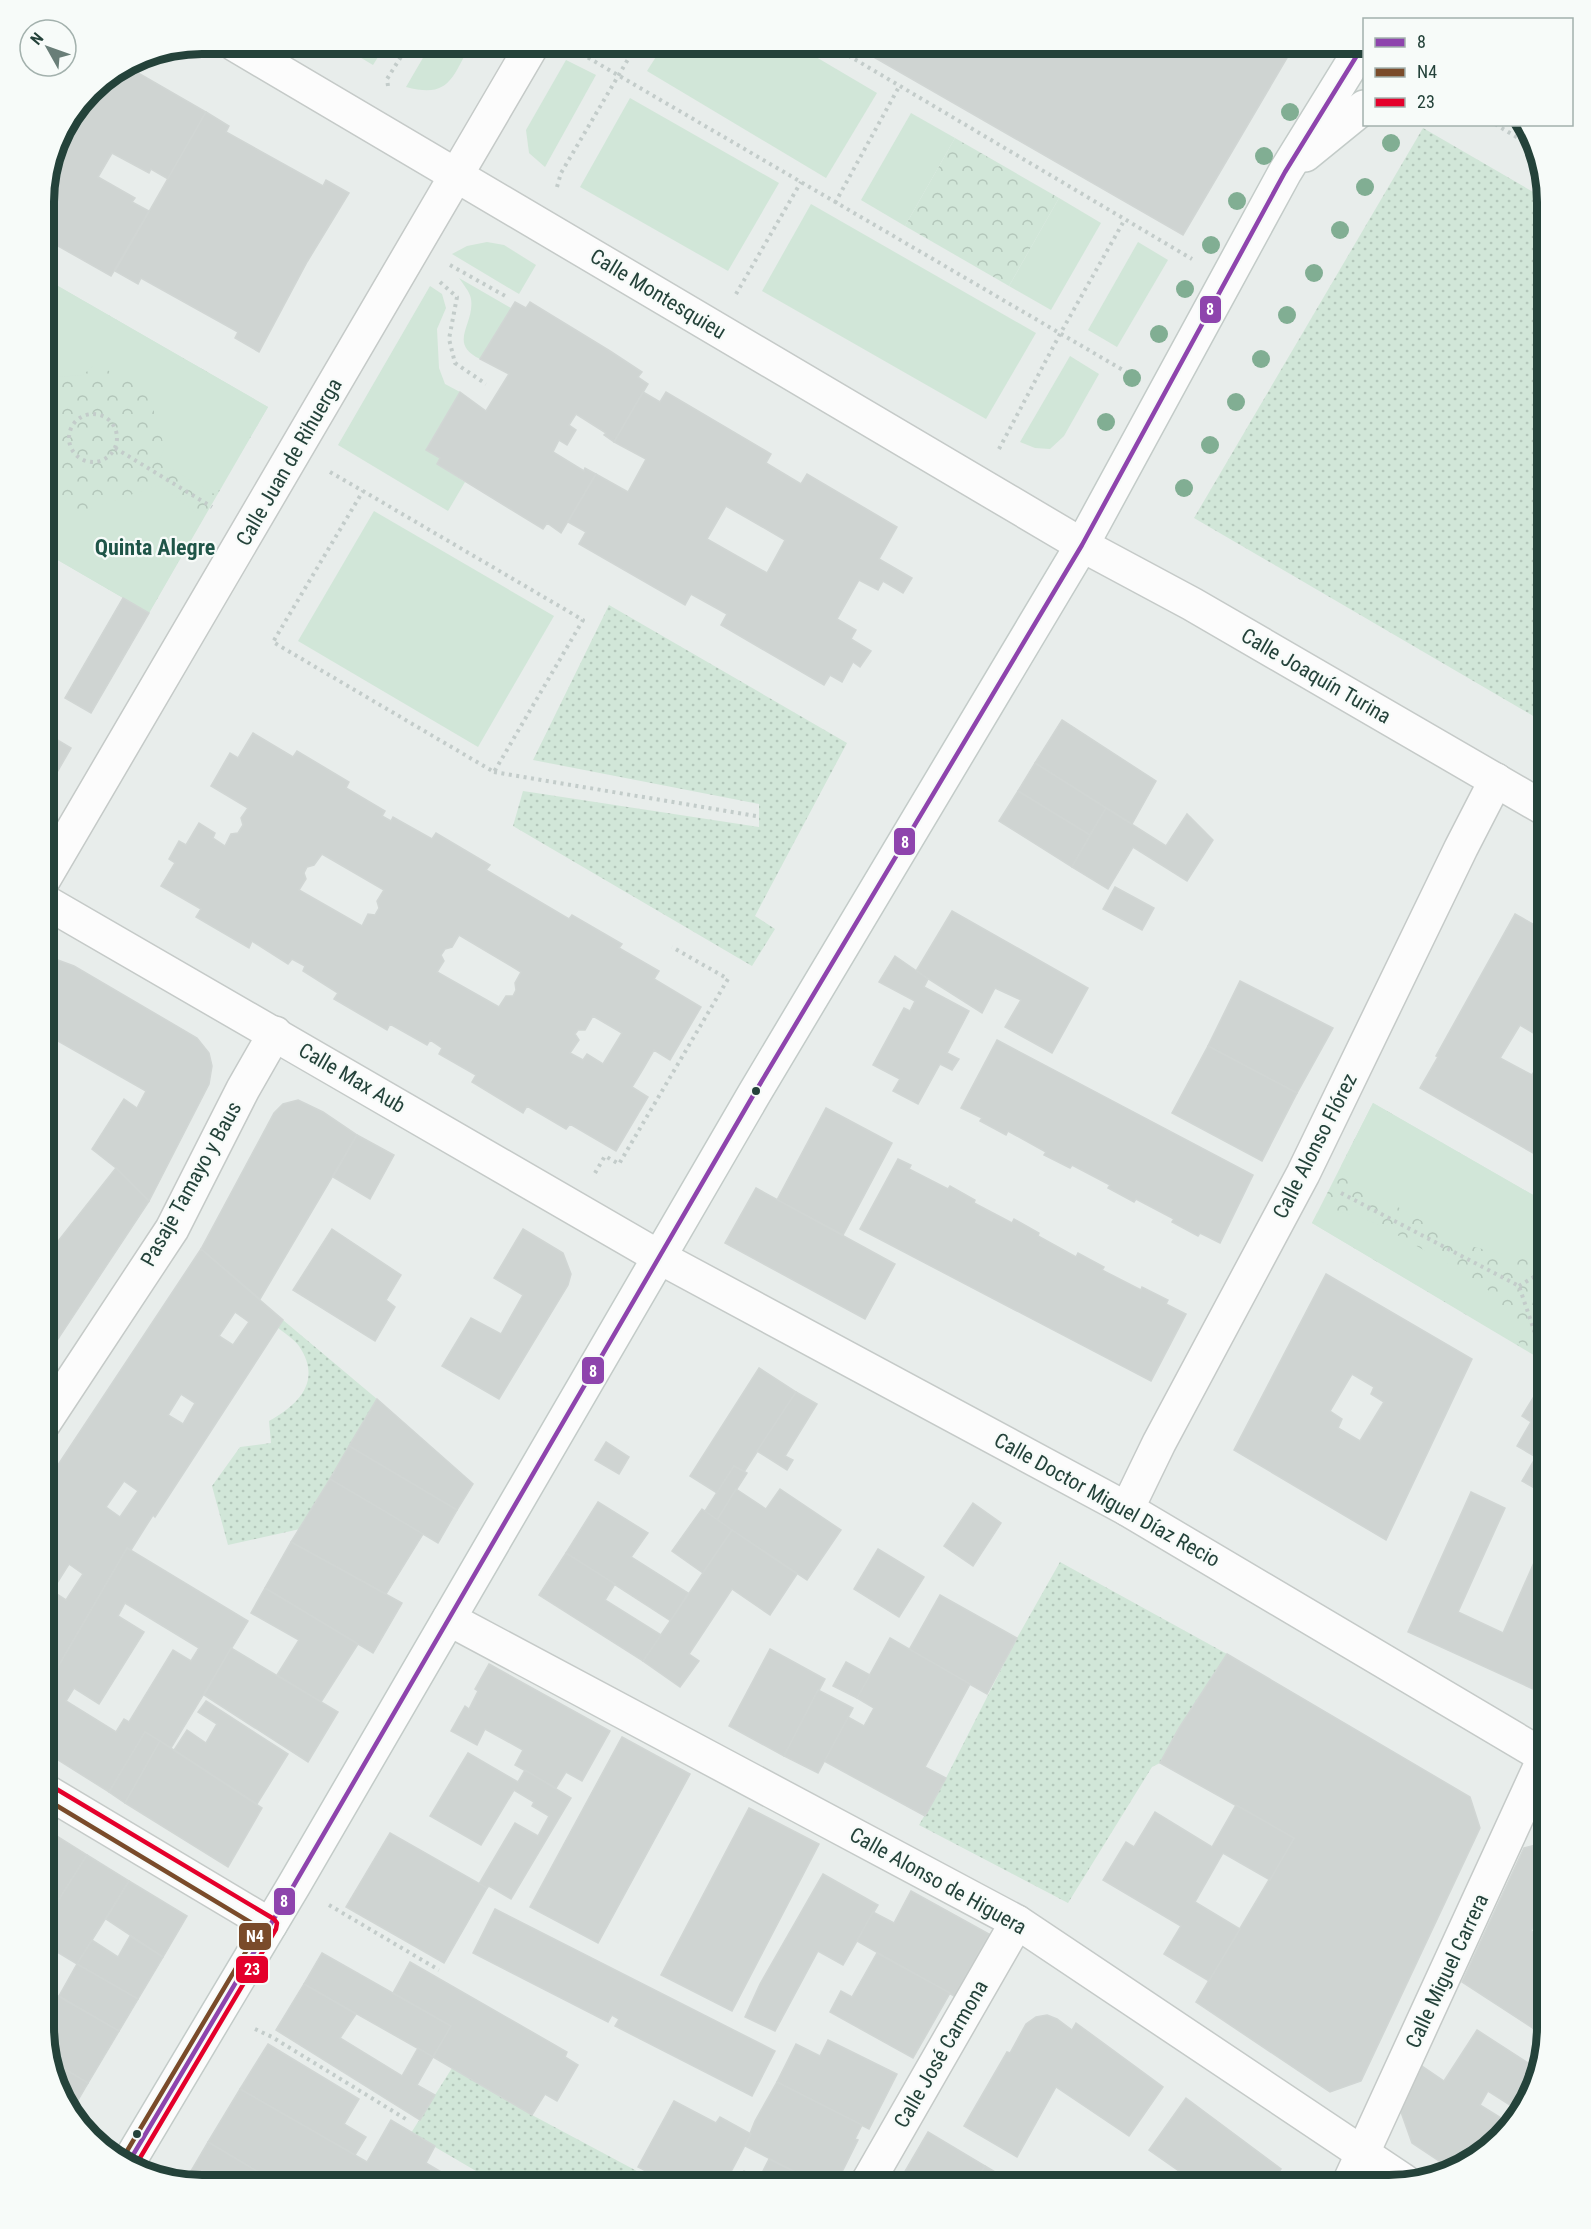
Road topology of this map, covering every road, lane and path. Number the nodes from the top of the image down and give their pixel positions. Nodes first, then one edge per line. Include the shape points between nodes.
1 (251, 54) edge
2 (403, 54) edge
3 (527, 54) edge
4 (581, 54) edge
5 (630, 54) edge
6 (846, 54) edge
7 (1359, 54) edge
8 (618, 76) junction
9 (900, 86) junction
10 (390, 96) dead end
11 (1363, 109) edge
12 (1497, 126) edge
13 (1524, 142) edge
14 (1285, 172) junction
15 (457, 176) junction
16 (801, 182) junction
17 (836, 203) junction
18 (1125, 219) junction
19 (547, 228) junction
20 (447, 263) dead end
21 (435, 279) dead end
22 (1227, 279) junction
23 (507, 297) dead end
24 (716, 329) junction
25 (1060, 334) junction
26 (486, 384) dead end
27 (1165, 395) junction
28 (115, 448) junction
29 (328, 470) dead end
30 (981, 484) junction
31 (363, 491) junction
32 (218, 511) dead end
33 (1082, 545) junction
34 (494, 772) junction
35 (1496, 780) junction
36 (1537, 804) edge
37 (756, 816) dead end
38 (54, 862) edge
39 (54, 907) edge
40 (672, 947) dead end
41 (275, 1033) junction
42 (1303, 1174) junction
43 (575, 1208) junction
44 (659, 1257) junction
45 (1537, 1275) edge
46 (1519, 1286) junction
47 (1537, 1339) edge
48 (54, 1408) edge
49 (1127, 1509) junction
50 (449, 1619) junction
51 (1537, 1752) edge
52 (1537, 1776) edge
53 (54, 1796) edge
54 (294, 1885) junction
55 (1017, 1923) junction
56 (270, 1925) junction
57 (439, 1970) dead end
58 (219, 2013) junction
59 (409, 2121) dead end
60 (1363, 2153) junction
61 (132, 2157) edge
62 (872, 2175) edge
63 (1353, 2175) edge
64 (1395, 2175) edge

1 - 15 street, Calle Montesquieu
2 - 10 path via 387,79
3 - 15 street, Calle Juan de Rihuerga
4 - 8 path
5 - 8 path
6 - 9 path
7 - 14 street
8 - 16 path
8 - 19 path via 561,173
9 - 17 path
9 - 18 path
11 - 14 street
12 - 13 path
14 - 22 street
15 - 19 street, Calle Montesquieu
15 - 38 street, Calle Juan de Rihuerga
16 - 17 path
16 - 24 path
17 - 25 path
18 - 22 path
18 - 25 path
19 - 24 street, Calle Montesquieu
20 - 23 path
21 - 26 path via 457,297 449,339 455,363
22 - 27 street
24 - 30 street, Calle Montesquieu
25 - 27 path
25 - 30 path
27 - 33 street
28 - 28 path via 113,425 105,417 94,413 74,422 69,433 76,455 97,462
28 - 32 path
29 - 31 path
30 - 33 street, Calle Montesquieu
31 - 34 path via 583,620
31 - 34 path via 273,642
33 - 35 street, Calle Joaquín Turina
33 - 44 street
34 - 37 path
35 - 36 street, Calle Joaquín Turina
35 - 42 street, Calle Alonso Flórez
39 - 41 street, Calle Max Aub
40 - 43 path via 728,979 620,1164 605,1156
41 - 43 street, Calle Max Aub
41 - 48 street, Pasaje Tamayo y Baus via 172,1229
42 - 46 path
42 - 49 street, Calle Alonso Flórez
43 - 44 street, Calle Max Aub
44 - 49 street, Calle Doctor Miguel Díaz Recio
44 - 50 street
45 - 46 path
46 - 47 path
49 - 51 street, Calle Doctor Miguel Díaz Recio
50 - 54 street
50 - 55 street, Calle Alonso de Higuera
52 - 60 street, Calle Miguel Carrera
53 - 56 street
54 - 56 street
54 - 57 path
55 - 60 street, Calle Alonso de Higuera
55 - 62 street, Calle José Carmona
56 - 58 street
58 - 59 path via 272,2037
58 - 61 street
60 - 63 street, Calle Miguel Carrera
60 - 64 street, Calle Alonso de Higuera

